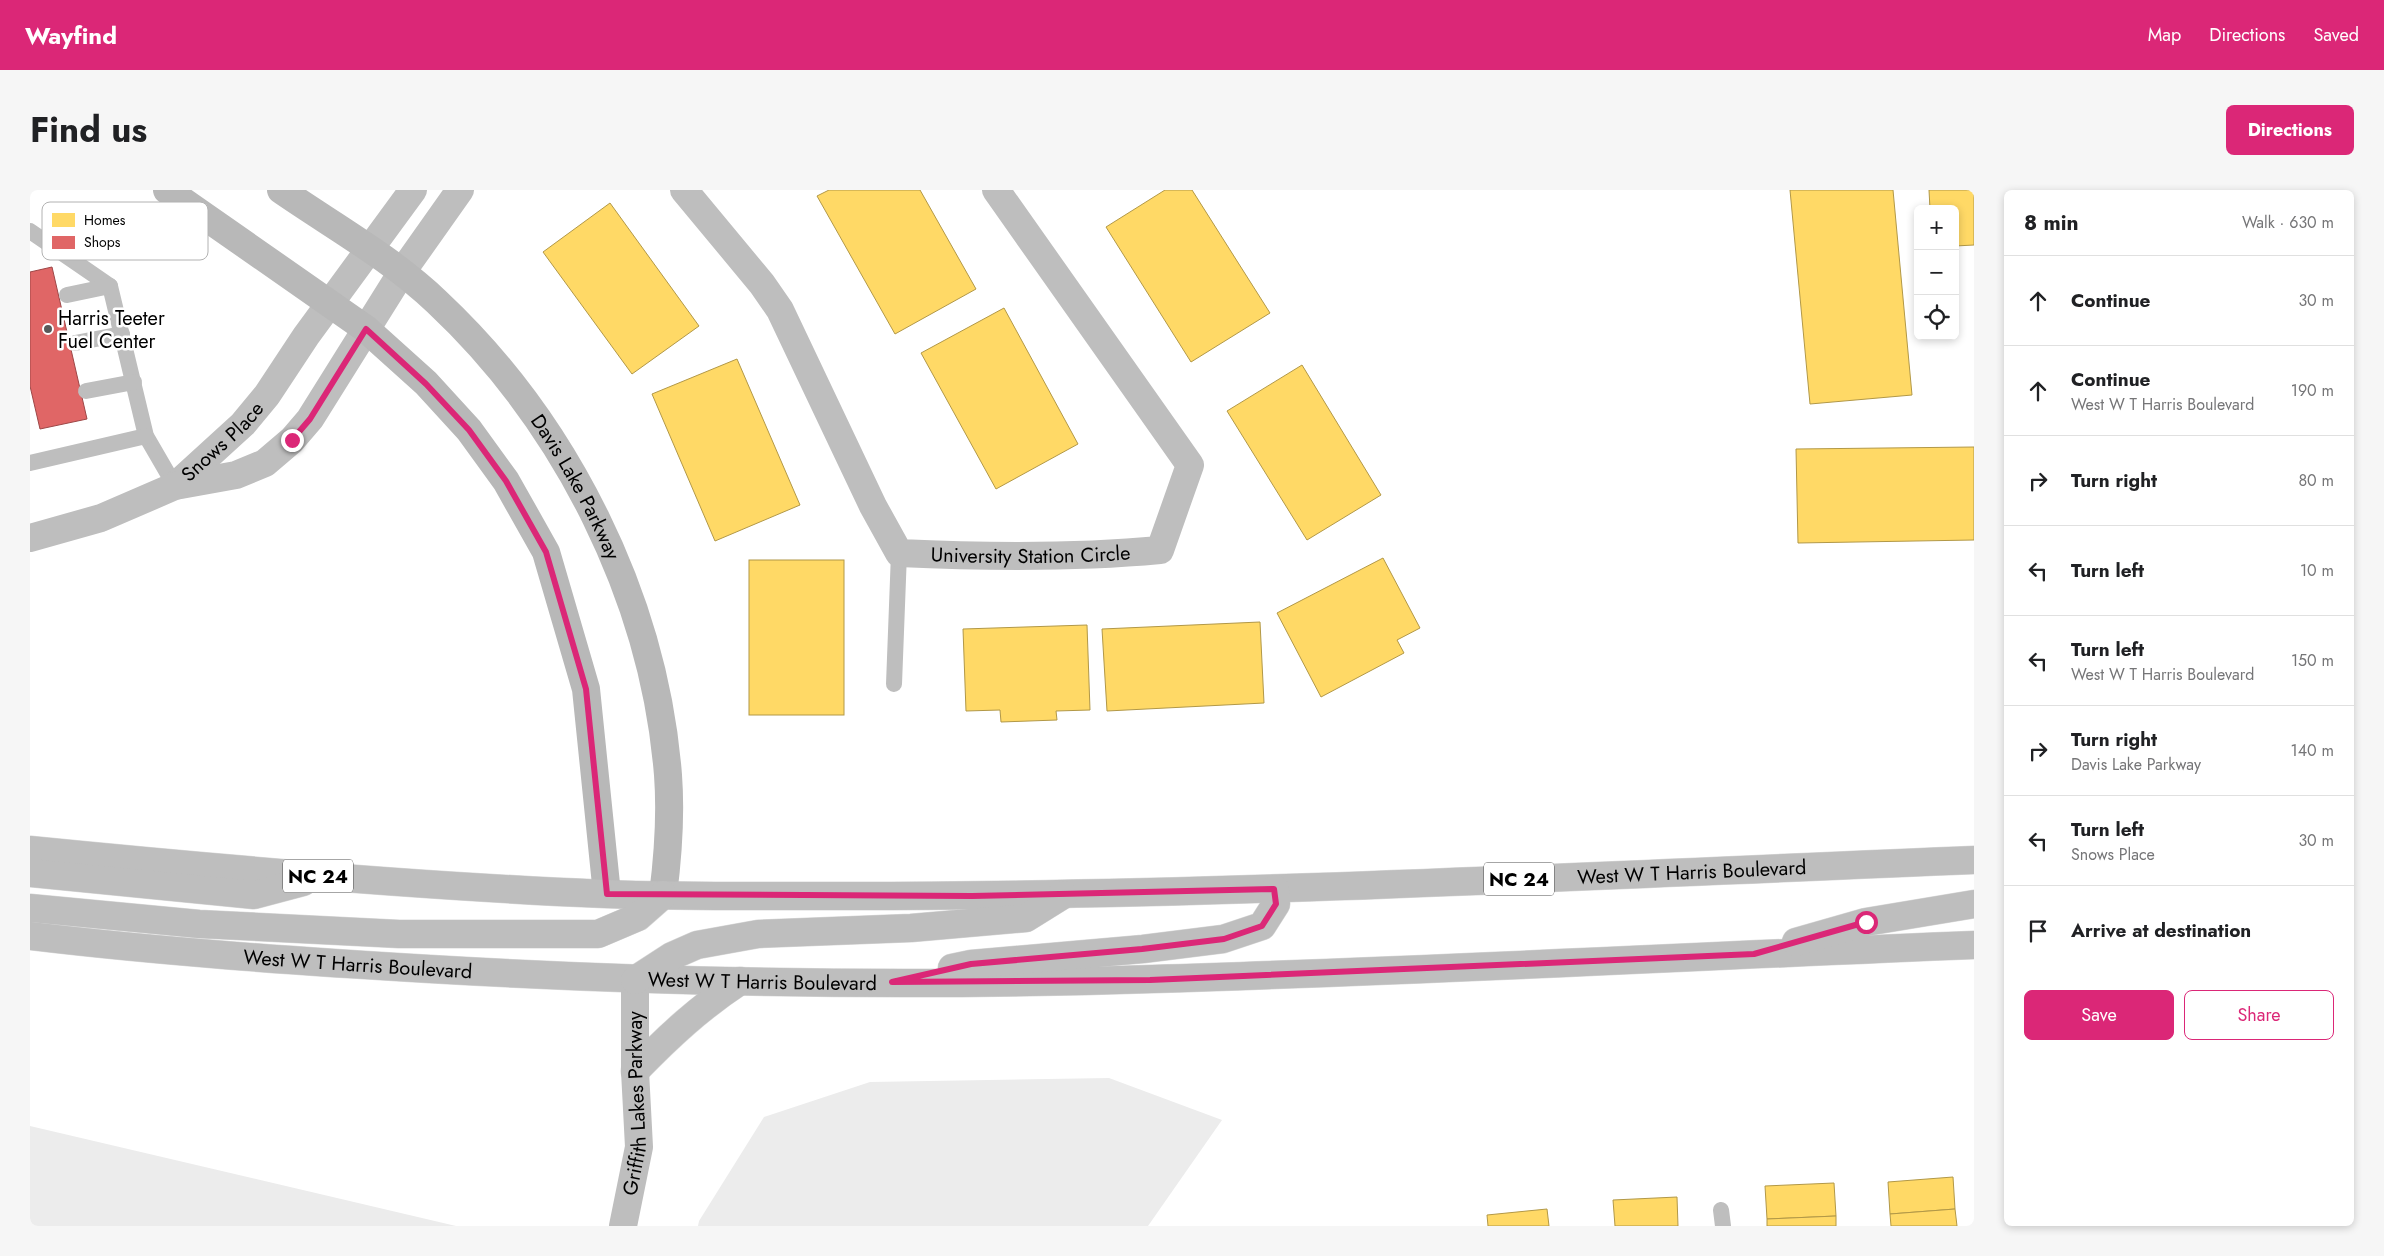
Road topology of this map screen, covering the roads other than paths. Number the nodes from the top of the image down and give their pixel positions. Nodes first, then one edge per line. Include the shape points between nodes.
1 (167, 190) edge
2 (281, 190) edge
3 (413, 190) edge
4 (460, 190) edge
5 (684, 190) edge
6 (996, 190) edge
7 (184, 202) edge
8 (208, 218) edge
9 (30, 230) edge
10 (42, 238) edge
11 (368, 250) junction
12 (73, 260) edge
13 (402, 272) junction
14 (110, 286) junction
15 (67, 295) dead end
16 (330, 303) junction
17 (366, 329) junction
18 (122, 334) junction
19 (75, 343) dead end
20 (134, 382) junction
21 (86, 391) dead end
22 (146, 436) junction
23 (30, 463) edge
24 (175, 486) junction
25 (30, 538) edge
26 (899, 553) junction
27 (894, 684) dead end
28 (30, 850) edge
29 (1974, 860) edge
30 (30, 873) edge
31 (321, 877) junction
32 (1274, 889) junction
33 (607, 894) junction
34 (664, 895) junction
35 (1063, 895) junction
36 (1974, 904) edge
37 (30, 908) edge
38 (30, 936) edge
39 (1974, 945) edge
40 (1754, 954) junction
41 (635, 980) junction
42 (740, 982) junction
43 (892, 982) junction
44 (635, 1071) junction
45 (623, 1226) edge

1 - 7 street
2 - 11 street, Davis Lake Parkway
3 - 11 main road, Snows Place
4 - 13 main road, Snows Place
5 - 26 main road via 780,310 873,506
6 - 26 main road, University Station Circle via 1190,465 1160,550 962,556
8 - 16 street
9 - 10 lane
11 - 13 street, Davis Lake Parkway
11 - 16 main road, Snows Place
12 - 14 lane
13 - 17 main road, Snows Place
13 - 34 street, Davis Lake Parkway via 486,352 532,411 570,471 615,560 640,628 659,706 668,776 668,854
14 - 15 lane
14 - 18 lane
16 - 17 street
16 - 24 main road, Snows Place via 261,402
17 - 24 main road, Snows Place via 310,419 265,463 236,475
17 - 33 street via 426,384 469,430 506,481 546,552 586,689
18 - 19 lane
18 - 20 lane
20 - 21 lane
20 - 22 lane
22 - 23 lane
22 - 24 lane
24 - 25 main road via 101,518
26 - 27 lane
28 - 31 main road, West W T Harris Boulevard / NC 24
29 - 32 main road, West W T Harris Boulevard / NC 24
30 - 31 main road via 254,895
31 - 33 main road, West W T Harris Boulevard / NC 24
32 - 35 main road, West W T Harris Boulevard / NC 24
32 - 43 main road via 1276,904 1262,926 1224,939 971,964
33 - 34 main road, West W T Harris Boulevard / NC 24
34 - 35 main road, West W T Harris Boulevard / NC 24
34 - 37 main road via 638,917 598,934 400,934 199,924
35 - 41 main road via 1026,918 911,928 758,934 697,944
36 - 40 main road via 1866,922
38 - 41 main road, West W T Harris Boulevard via 262,959
39 - 40 main road, West W T Harris Boulevard
40 - 43 main road, West W T Harris Boulevard via 1150,980
41 - 42 main road, West W T Harris Boulevard
41 - 44 main road, Griffith Lakes Parkway
42 - 43 main road, West W T Harris Boulevard
42 - 44 main road via 706,1003 672,1032
44 - 45 main road, Griffith Lakes Parkway via 639,1147

